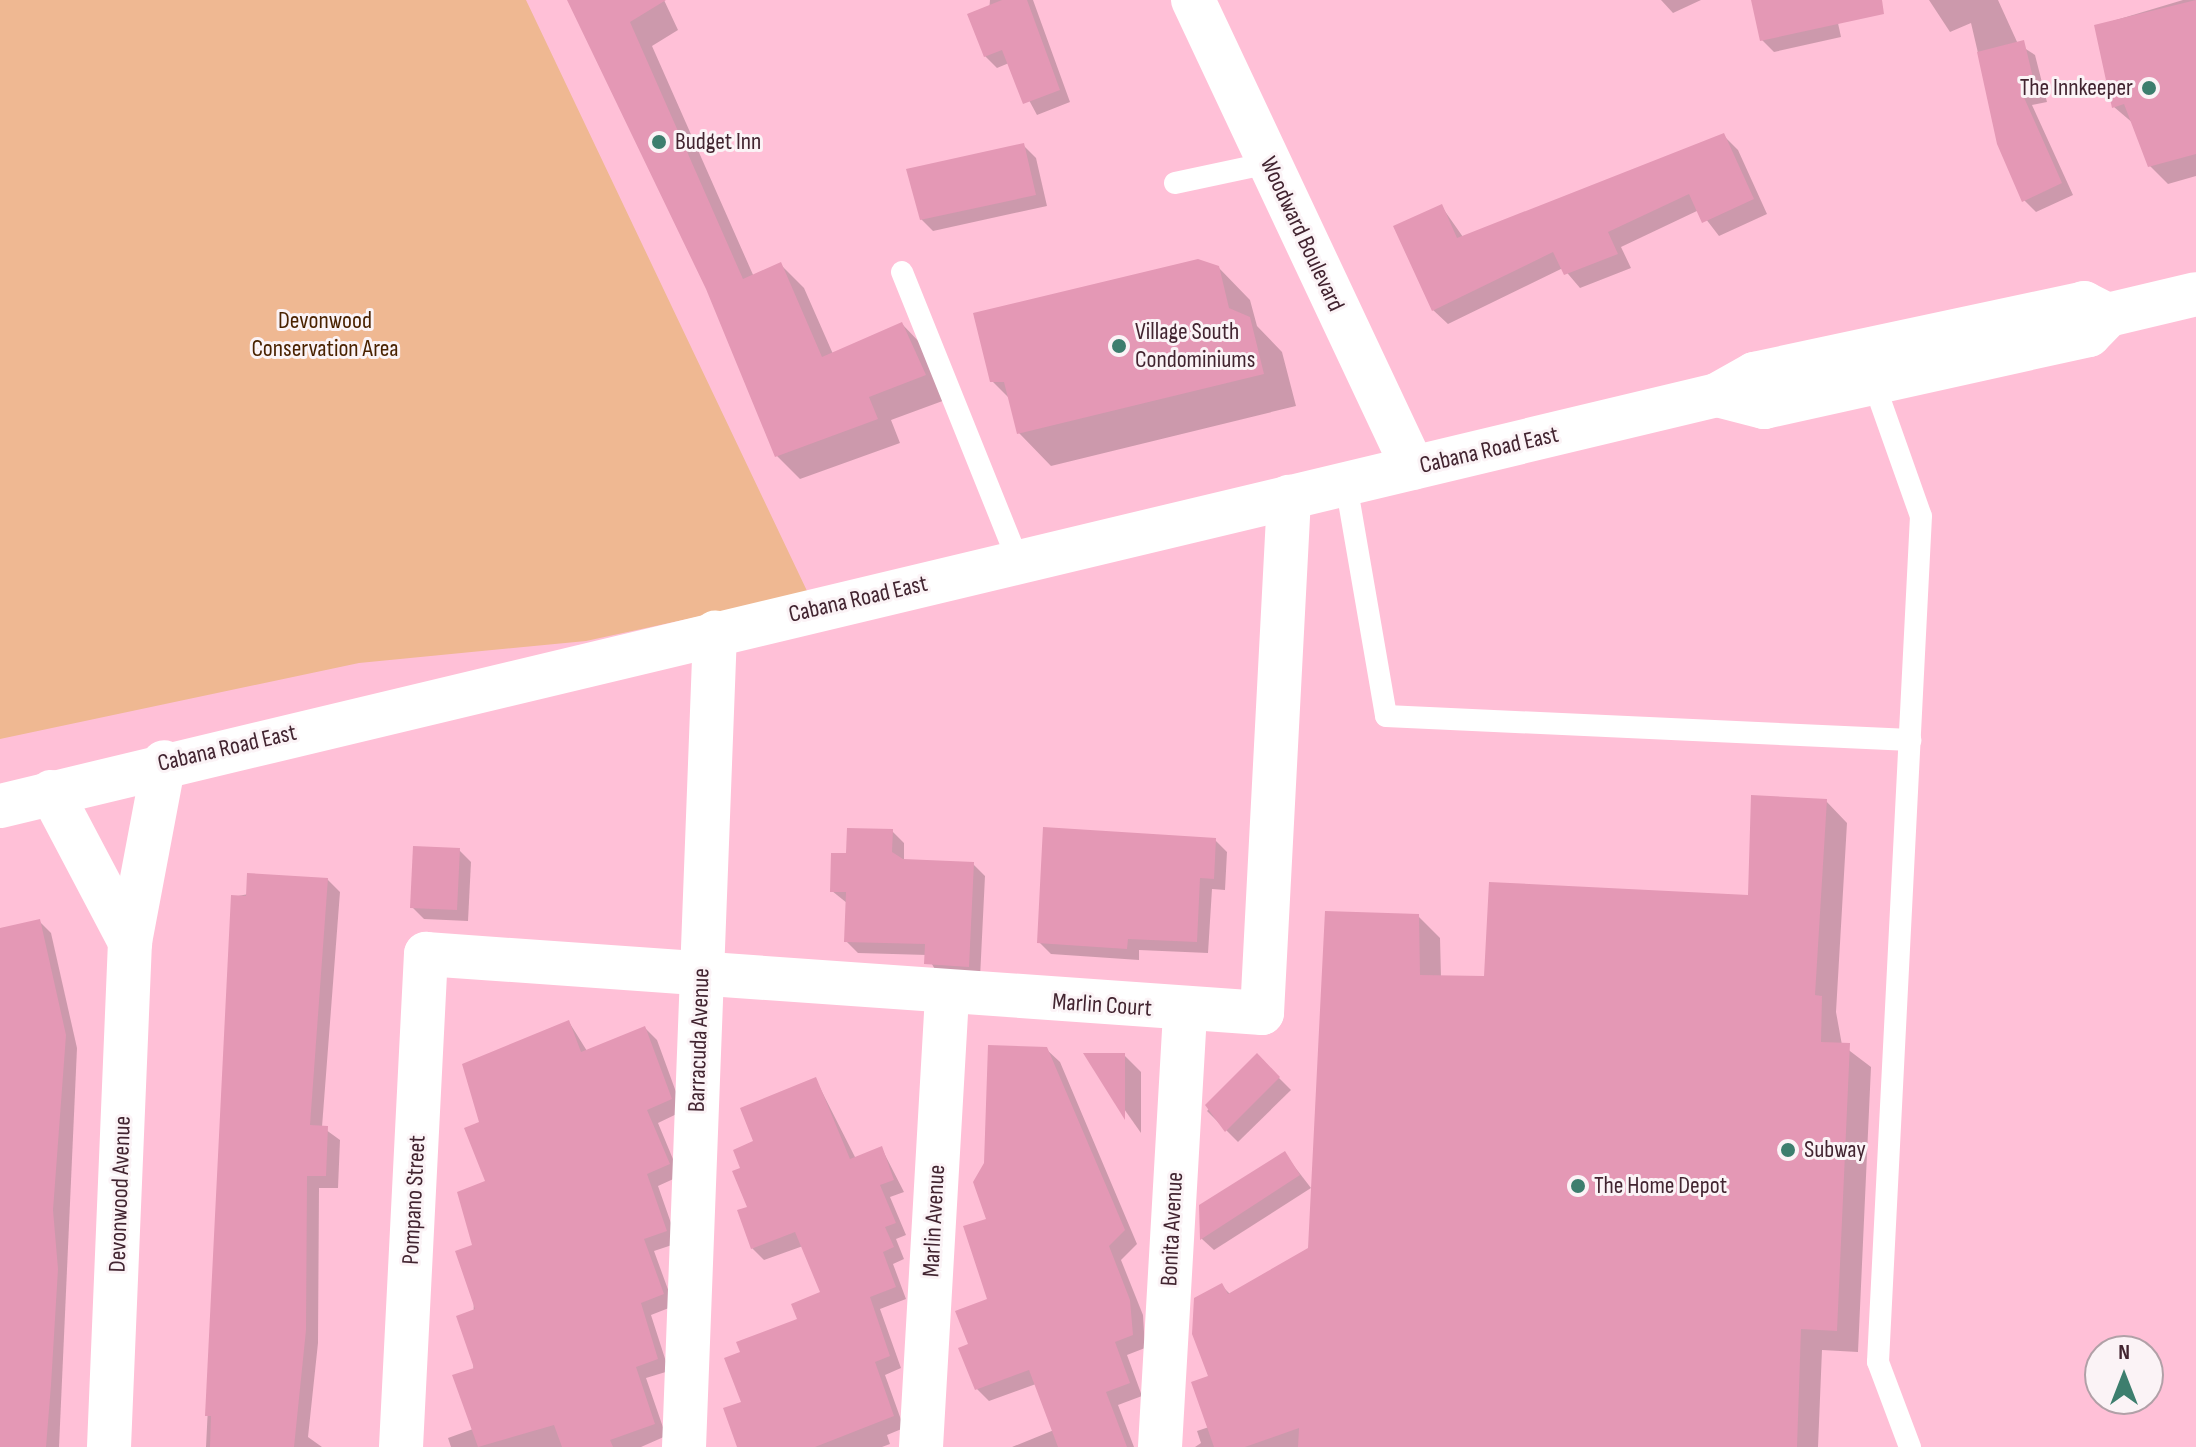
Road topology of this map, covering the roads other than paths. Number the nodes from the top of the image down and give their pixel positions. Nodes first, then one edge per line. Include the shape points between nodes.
1 (1193, 0) edge
2 (1269, 163) junction
3 (1175, 183) dead end
4 (902, 272) dead end
5 (2196, 294) edge
6 (1868, 366) junction
7 (1413, 468) junction
8 (1346, 484) junction
9 (1289, 497) junction
10 (1018, 561) junction
11 (715, 633) junction
12 (1910, 740) junction
13 (164, 762) junction
14 (0, 780) edge
15 (51, 792) junction
16 (0, 806) edge
17 (130, 942) junction
18 (426, 954) joint
19 (702, 976) junction
20 (947, 995) junction
21 (1185, 1011) junction
22 (109, 1447) edge
23 (401, 1447) edge
24 (684, 1447) edge
25 (921, 1447) edge
26 (1160, 1447) edge
27 (1910, 1447) edge

1 - 2 street, Woodward Boulevard
2 - 3 lane
2 - 7 street, Woodward Boulevard
4 - 10 lane
5 - 6 street, Cabana Road East via 2108,315 2089,335
6 - 7 street, Cabana Road East via 1764,407 1717,395
6 - 12 lane via 1921,516
7 - 8 street, Cabana Road East
8 - 9 street, Cabana Road East
8 - 12 lane via 1386,716
9 - 10 street, Cabana Road East
9 - 21 street, Marlin Court via 1262,1013
10 - 11 street, Cabana Road East
11 - 13 street, Cabana Road East
11 - 19 street, Barracuda Avenue
12 - 27 lane via 1878,1362
13 - 14 street
13 - 15 street, Cabana Road East
13 - 17 street, Devonwood Avenue
15 - 16 street, Cabana Road East
15 - 17 street
17 - 22 street, Devonwood Avenue
18 - 19 street, Marlin Court
18 - 23 street, Pompano Street
19 - 20 street, Marlin Court
19 - 24 street, Barracuda Avenue
20 - 21 street, Marlin Court
20 - 25 street, Marlin Avenue
21 - 26 street, Bonita Avenue

